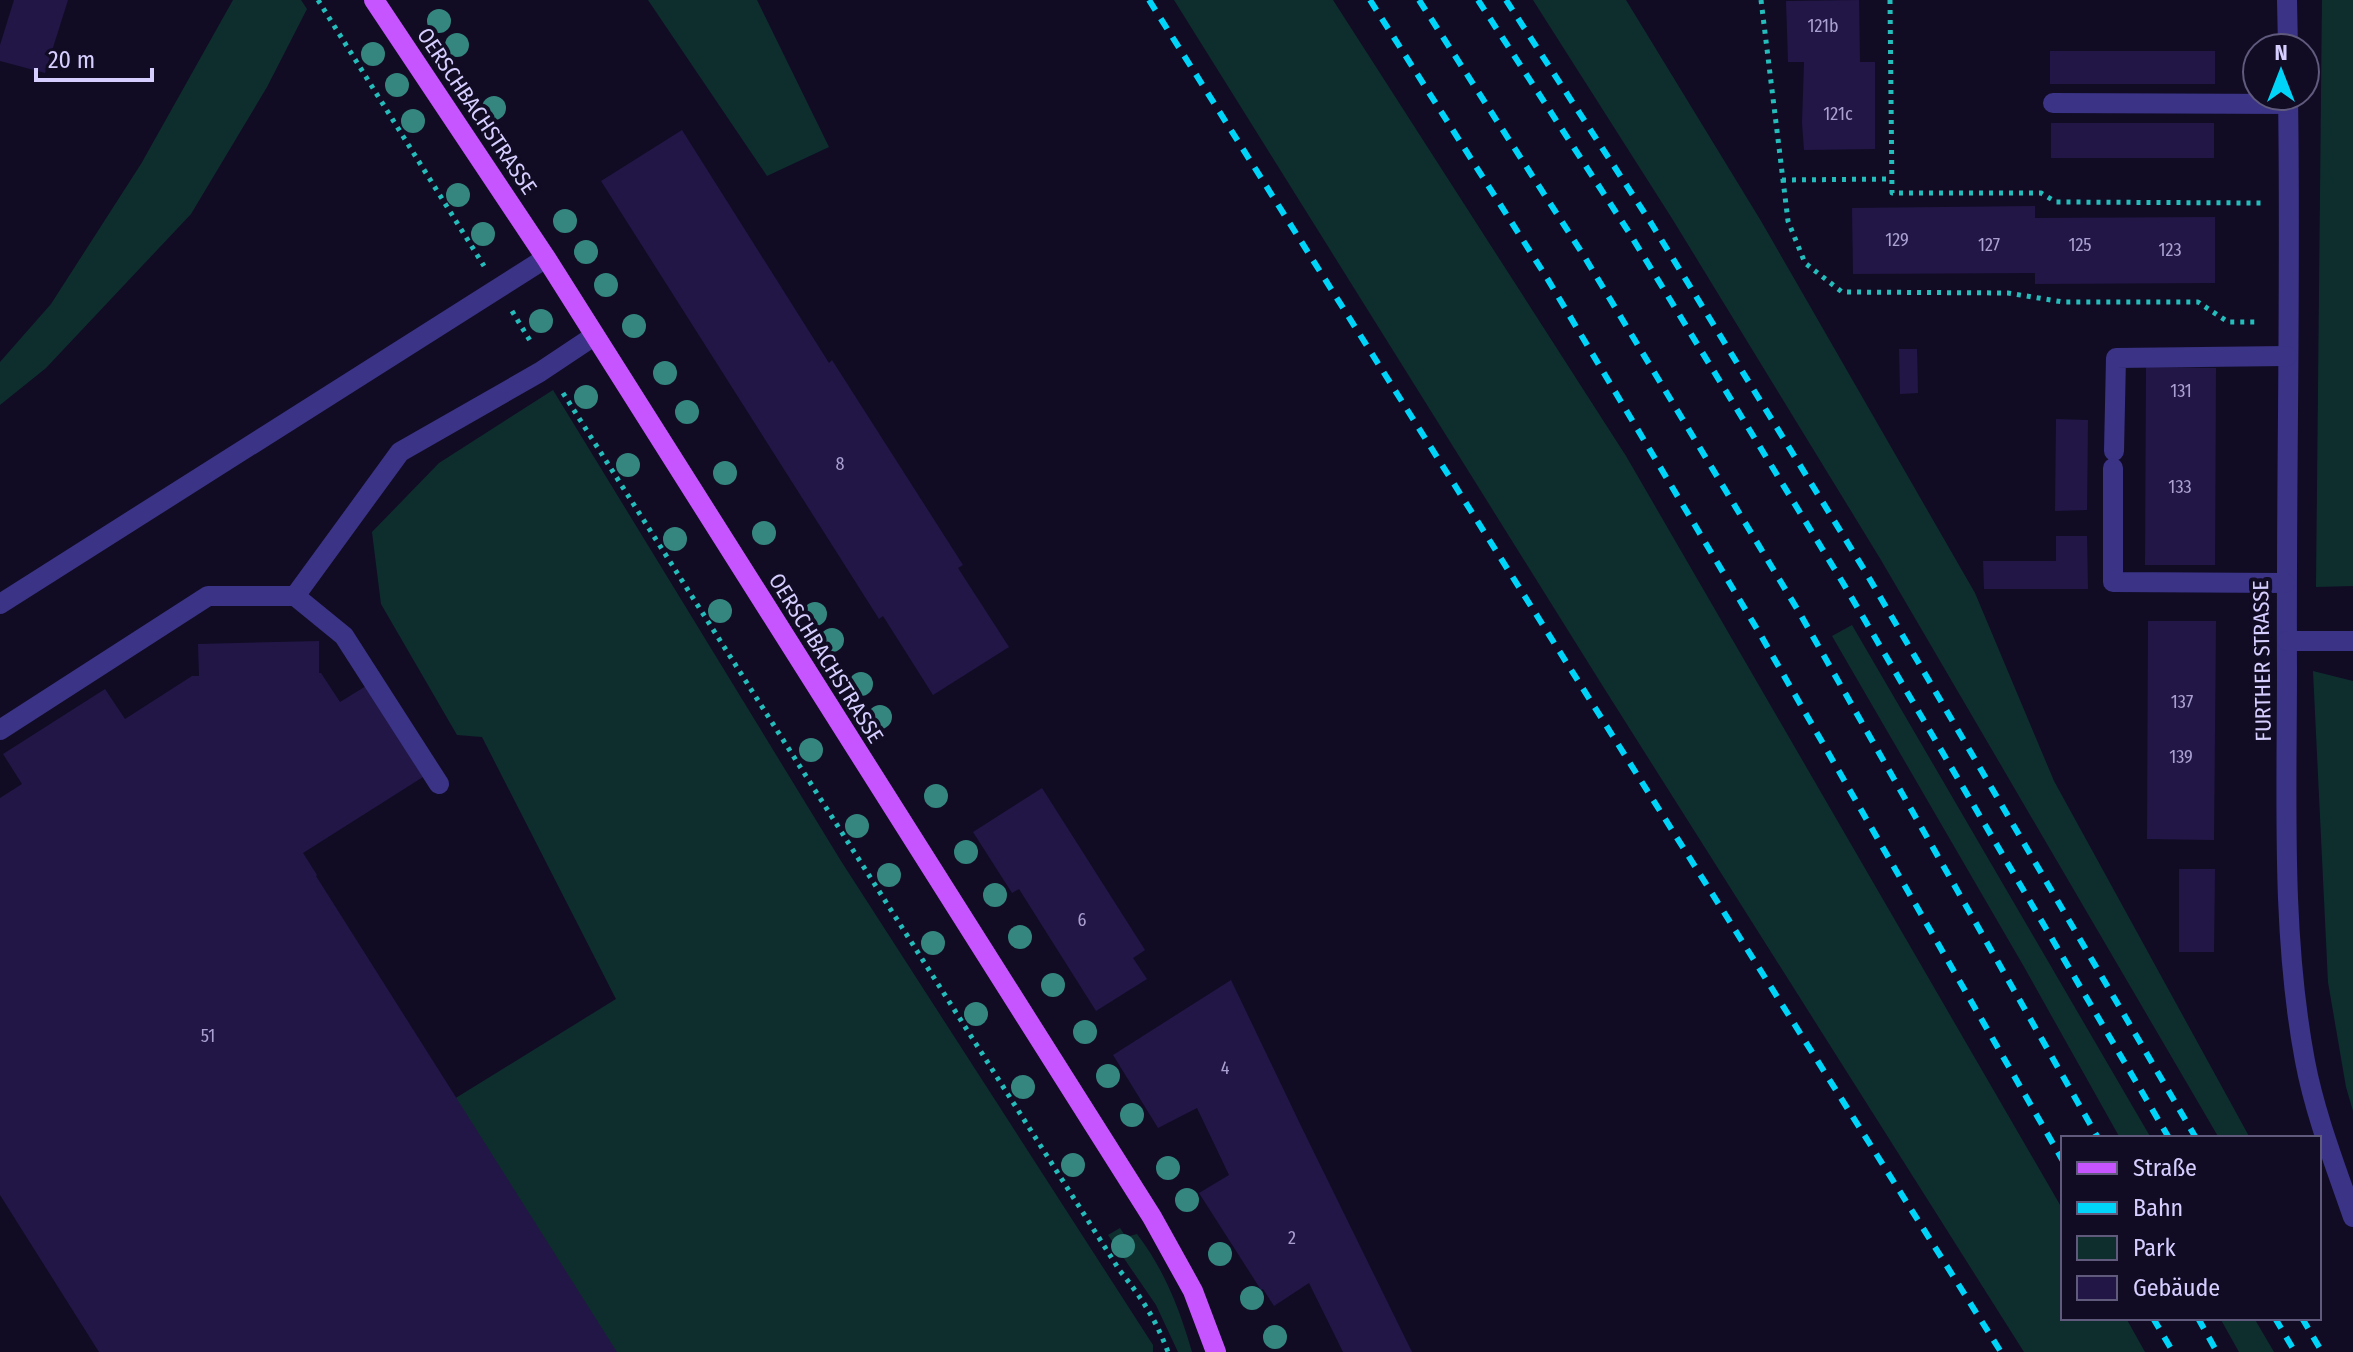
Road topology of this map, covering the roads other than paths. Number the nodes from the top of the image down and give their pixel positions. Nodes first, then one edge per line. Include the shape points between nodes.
1 (374, 0) edge
2 (2287, 0) edge
3 (2288, 32) edge
4 (2241, 101) edge
5 (2053, 103) dead end
6 (2288, 112) edge
7 (546, 258) junction
8 (594, 336) junction
9 (2287, 356) junction
10 (2285, 583) junction
11 (295, 596) junction
12 (0, 604) edge
13 (2287, 641) junction
14 (2353, 641) edge
15 (0, 730) edge
16 (439, 784) dead end
17 (2353, 1217) edge
18 (1216, 1352) edge

1 - 7 main road, OERSCHBACHSTRASSE
2 - 3 street
4 - 5 street
6 - 9 street, FURTHER STRASSE
7 - 8 main road, OERSCHBACHSTRASSE
7 - 12 street
8 - 11 street via 400,452
8 - 18 main road, OERSCHBACHSTRASSE via 1165,1239 1193,1291
9 - 10 street, FURTHER STRASSE
9 - 10 street via 2116,358 2113,460 2113,582
10 - 13 street, FURTHER STRASSE
11 - 15 street via 208,596
11 - 16 street via 344,636
13 - 14 street
13 - 17 street, FURTHER STRASSE via 2293,966 2308,1073

